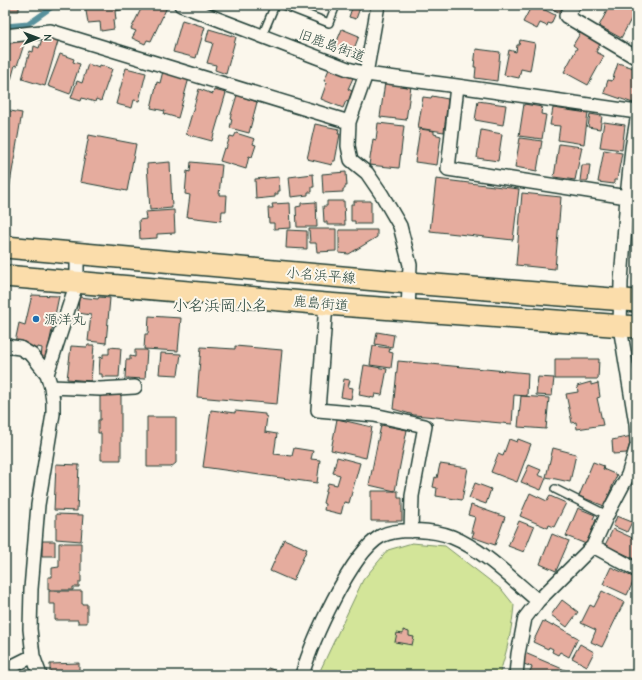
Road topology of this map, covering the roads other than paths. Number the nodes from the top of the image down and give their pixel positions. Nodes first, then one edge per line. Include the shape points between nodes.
1 (181, 5) edge
2 (275, 5) edge
3 (283, 5) edge
4 (336, 5) edge
5 (378, 5) edge
6 (574, 5) edge
7 (5, 36) edge
8 (262, 36) junction
9 (637, 58) edge
10 (366, 74) junction
11 (457, 86) junction
12 (637, 112) edge
13 (637, 120) edge
14 (349, 122) junction
15 (635, 148) edge
16 (627, 197) junction
17 (5, 247) edge
18 (77, 252) junction
19 (5, 276) edge
20 (77, 282) junction
21 (410, 283) junction
22 (629, 301) edge
23 (326, 304) junction
24 (408, 310) junction
25 (628, 327) edge
26 (5, 346) edge
27 (47, 374) junction
28 (51, 387) junction
29 (135, 387) dead end
30 (637, 442) edge
31 (637, 446) edge
32 (555, 489) dead end
33 (607, 514) junction
34 (411, 531) junction
35 (593, 546) junction
36 (637, 570) edge
37 (538, 601) junction
38 (33, 656) junction
39 (5, 670) edge
40 (40, 675) edge
41 (302, 675) edge
42 (516, 675) edge

1 - 8 street, 旧鹿島街道
2 - 8 lane
3 - 4 lane via 329,23
5 - 10 street
6 - 9 street via 566,16
7 - 14 street via 50,31
8 - 10 street, 旧鹿島街道 via 348,70
10 - 11 street
10 - 14 street, 旧鹿島街道
11 - 12 street
11 - 16 street via 448,169
13 - 15 street
14 - 21 street, 旧鹿島街道 via 348,146 351,160 366,173 400,226 410,265
15 - 16 street
16 - 22 street
17 - 18 main road, 小名浜平線
18 - 20 street
18 - 21 main road, 小名浜平線
19 - 20 main road, 鹿島街道
20 - 23 main road, 鹿島街道
20 - 27 street
21 - 22 main road, 小名浜平線
21 - 24 street, 旧鹿島街道
22 - 25 street
23 - 24 main road, 鹿島街道
23 - 34 street via 318,410 374,415 425,426 412,496
24 - 25 main road, 鹿島街道
25 - 30 street
26 - 27 street via 20,348 32,355
27 - 28 street
28 - 29 street
28 - 38 street via 53,414 38,505 31,589 30,629
31 - 33 street via 628,474
32 - 33 lane
33 - 35 street
34 - 37 street via 432,532 467,544
34 - 41 street via 395,532 380,537 365,550 341,585 308,655
35 - 36 street
35 - 37 street
37 - 42 street via 525,618
38 - 39 street
38 - 40 street

